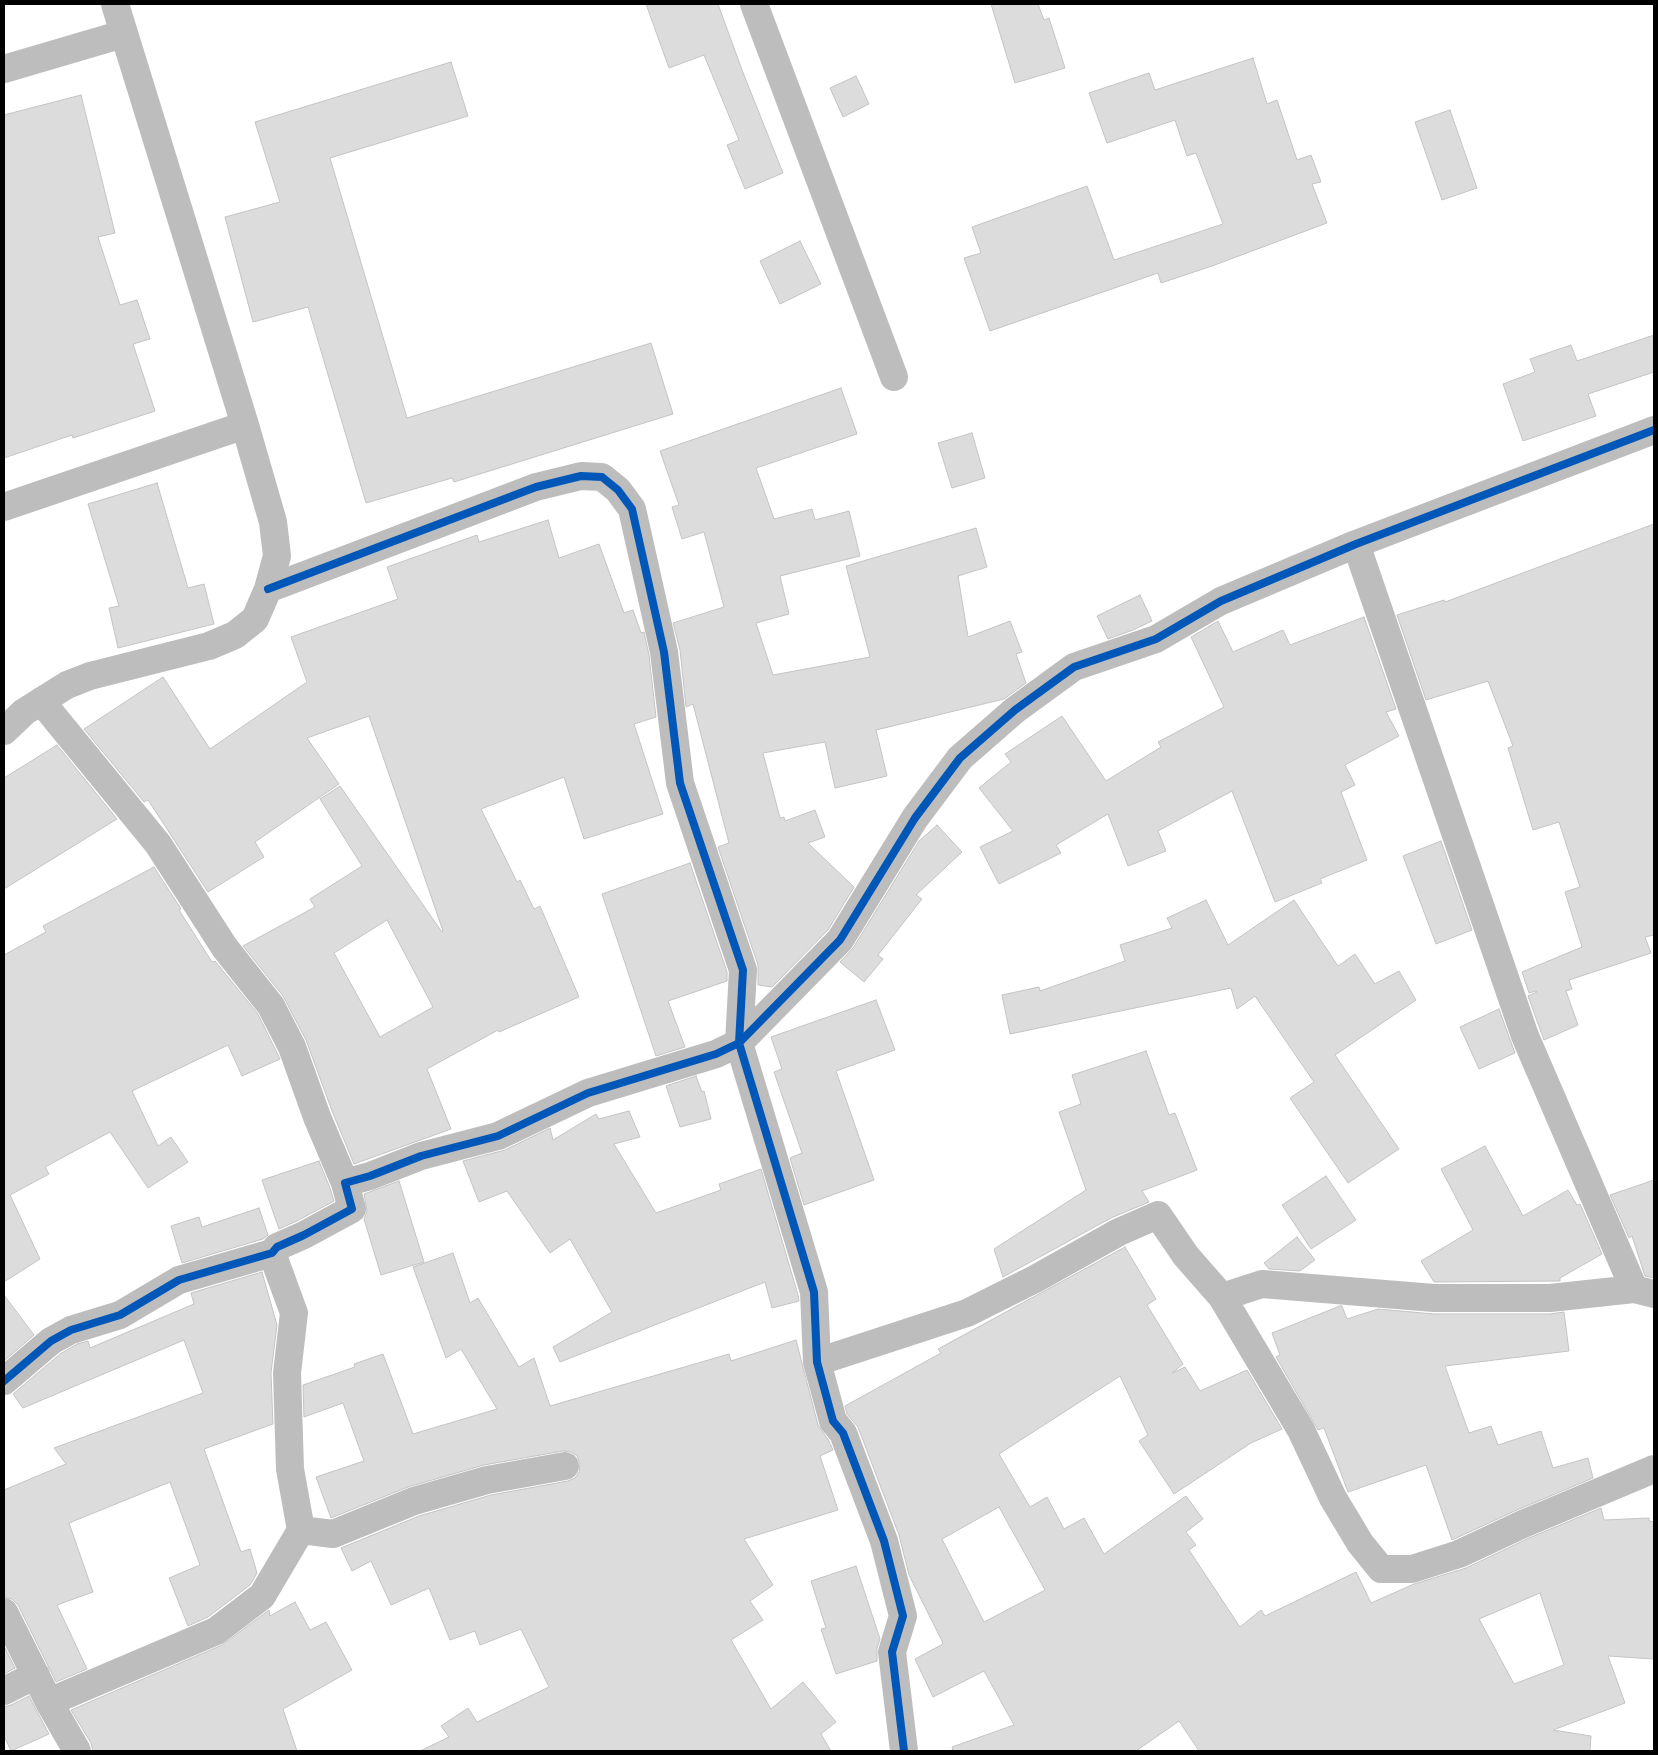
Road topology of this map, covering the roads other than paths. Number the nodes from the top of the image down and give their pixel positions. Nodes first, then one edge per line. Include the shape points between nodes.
1 (115, 4) edge
2 (754, 4) edge
3 (124, 34) junction
4 (4, 69) edge
5 (894, 377) dead end
6 (245, 425) junction
7 (1654, 430) edge
8 (4, 507) edge
9 (1356, 544) junction
10 (268, 589) junction
11 (41, 701) junction
12 (4, 731) edge
13 (739, 1043) junction
14 (345, 1183) junction
15 (272, 1253) junction
16 (1644, 1291) edge
17 (1222, 1297) junction
18 (818, 1362) junction
19 (4, 1381) edge
20 (564, 1466) dead end
21 (1654, 1468) edge
22 (301, 1530) junction
23 (4, 1612) edge
24 (36, 1675) junction
25 (4, 1691) edge
26 (49, 1702) junction
27 (77, 1751) edge
28 (904, 1751) edge

1 - 3 street
2 - 5 street
3 - 4 street
3 - 6 street
6 - 8 street
6 - 10 street via 272,522 277,556
7 - 9 street
9 - 13 street via 1221,602 1156,640 1074,667 1015,710 960,758 915,818 840,940
9 - 16 street via 1524,1036
10 - 11 street via 255,619 235,635 209,646 90,676
10 - 13 street via 536,487 581,476 602,477 618,490 632,508 664,652 680,783 743,970
11 - 12 street
11 - 14 street via 158,844 224,948 270,1006 292,1047
13 - 14 street via 716,1054 588,1093 498,1136 421,1156
13 - 18 street via 814,1292
14 - 15 street via 352,1209 277,1247
15 - 19 street via 179,1280 120,1315 71,1330 51,1341
15 - 22 street via 294,1314 287,1373 290,1470
16 - 17 street via 1550,1298 1434,1298 1262,1284
17 - 18 street via 1186,1256 1158,1215 1119,1232 968,1312
17 - 21 street via 1300,1430 1333,1498 1360,1543 1381,1569 1412,1570 1459,1554
18 - 28 street via 833,1421 843,1433 884,1541 899,1599 902,1616 892,1652
20 - 22 street via 487,1480 414,1501 333,1534
22 - 26 street via 262,1596 216,1631
23 - 24 street
24 - 25 street
24 - 26 street
26 - 27 street

